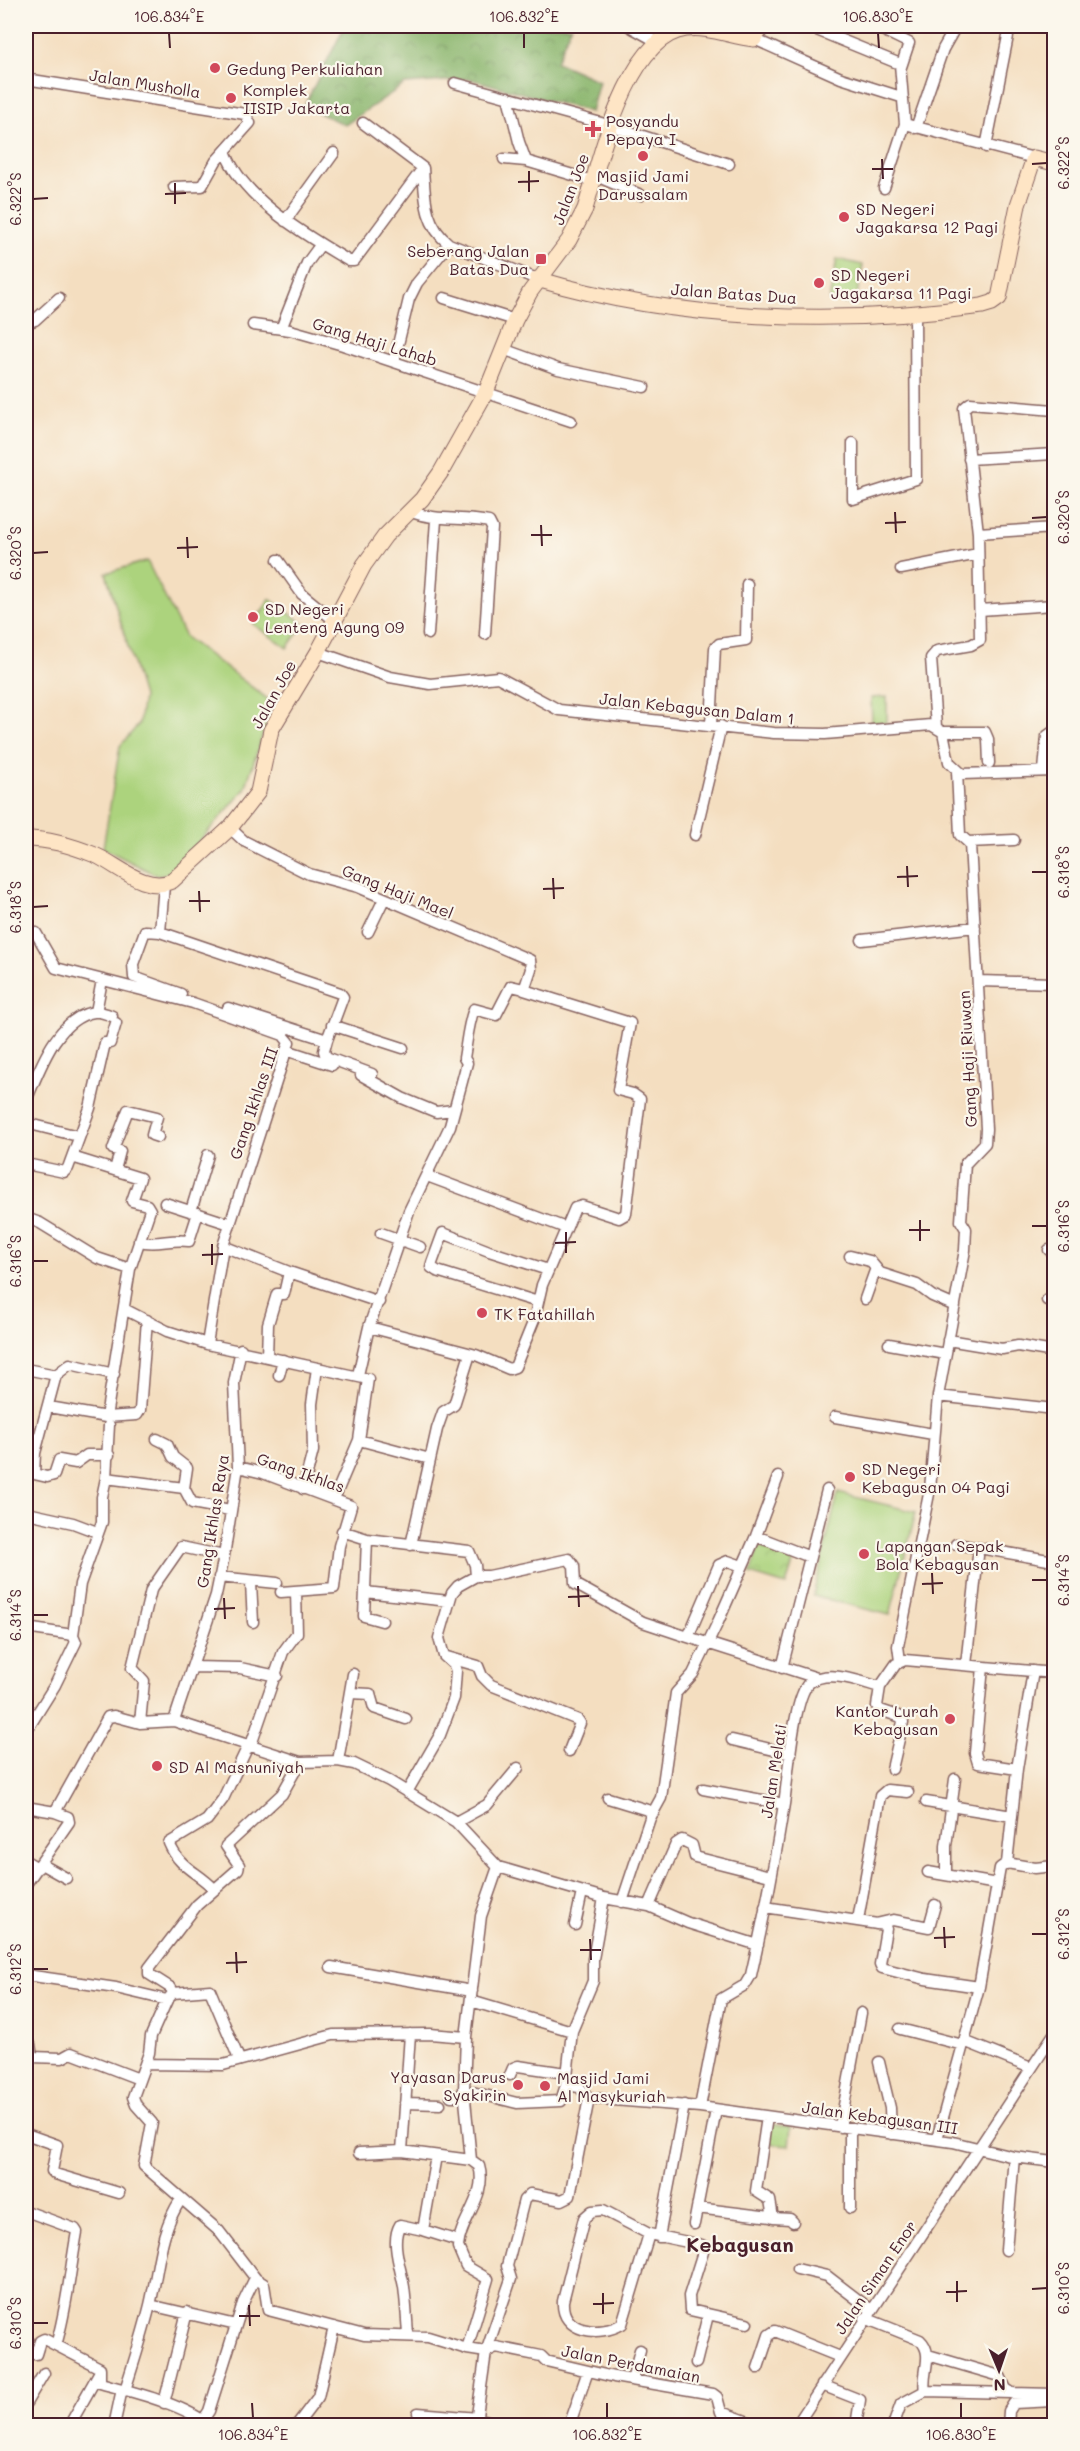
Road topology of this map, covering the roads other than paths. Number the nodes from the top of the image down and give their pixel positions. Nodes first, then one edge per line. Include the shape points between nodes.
1 (628, 26) edge
2 (763, 26) edge
3 (807, 26) edge
4 (874, 26) edge
5 (956, 26) edge
6 (1010, 26) edge
7 (754, 39) junction
8 (656, 42) junction
9 (901, 67) junction
10 (26, 79) edge
11 (455, 83) dead end
12 (508, 97) junction
13 (901, 97) junction
14 (363, 123) dead end
15 (905, 124) junction
16 (612, 126) junction
17 (916, 128) junction
18 (986, 147) junction
19 (225, 151) junction
20 (334, 153) dead end
21 (1034, 158) junction
22 (504, 159) dead end
23 (526, 161) junction
24 (729, 164) dead end
25 (1054, 164) edge
26 (423, 168) junction
27 (594, 178) junction
28 (174, 187) dead end
29 (884, 188) dead end
30 (641, 195) dead end
31 (285, 221) junction
32 (321, 244) junction
33 (449, 244) junction
34 (537, 279) junction
35 (59, 298) dead end
36 (444, 298) dead end
37 (915, 315) junction
38 (515, 320) junction
39 (26, 323) edge
40 (253, 325) dead end
41 (281, 328) junction
42 (503, 349) junction
43 (394, 361) junction
44 (644, 387) dead end
45 (489, 393) junction
46 (1054, 410) edge
47 (571, 421) dead end
48 (853, 443) dead end
49 (1054, 454) edge
50 (969, 459) junction
51 (411, 512) junction
52 (436, 520) junction
53 (1054, 528) edge
54 (978, 533) junction
55 (978, 554) junction
56 (278, 560) dead end
57 (900, 569) dead end
58 (747, 584) dead end
59 (1054, 605) edge
60 (980, 610) junction
61 (334, 621) junction
62 (428, 634) dead end
63 (485, 634) dead end
64 (318, 652) junction
65 (716, 725) junction
66 (939, 729) junction
67 (1054, 731) edge
68 (989, 763) dead end
69 (957, 771) junction
70 (1049, 771) edge
71 (230, 828) junction
72 (695, 835) dead end
73 (26, 839) edge
74 (1014, 840) dead end
75 (968, 842) junction
76 (164, 885) junction
77 (384, 899) junction
78 (975, 927) junction
79 (26, 930) edge
80 (160, 932) junction
81 (368, 932) dead end
82 (862, 940) dead end
83 (102, 980) junction
84 (978, 981) junction
85 (1054, 983) edge
86 (525, 990) junction
87 (96, 1012) junction
88 (332, 1025) junction
89 (327, 1040) junction
90 (403, 1048) dead end
91 (286, 1050) junction
92 (372, 1074) dead end
93 (26, 1101) edge
94 (453, 1110) junction
95 (26, 1123) edge
96 (78, 1136) junction
97 (158, 1137) dead end
98 (208, 1155) dead end
99 (72, 1157) junction
100 (26, 1164) edge
101 (115, 1170) junction
102 (427, 1176) junction
103 (165, 1203) dead end
104 (194, 1212) junction
105 (26, 1218) edge
106 (230, 1224) junction
107 (566, 1228) junction
108 (381, 1233) dead end
109 (400, 1239) junction
110 (139, 1241) junction
111 (223, 1246) junction
112 (420, 1246) dead end
113 (850, 1256) dead end
114 (876, 1268) junction
115 (130, 1269) junction
116 (548, 1270) junction
117 (289, 1272) junction
118 (865, 1299) dead end
119 (379, 1302) junction
120 (538, 1302) junction
121 (955, 1306) junction
122 (124, 1309) junction
123 (147, 1320) junction
124 (369, 1327) junction
125 (948, 1340) junction
126 (207, 1344) junction
127 (889, 1344) dead end
128 (241, 1349) junction
129 (1054, 1352) edge
130 (470, 1354) junction
131 (945, 1354) junction
132 (267, 1357) junction
133 (283, 1360) junction
134 (26, 1368) edge
135 (317, 1368) junction
136 (114, 1374) junction
137 (56, 1375) junction
138 (279, 1375) dead end
139 (358, 1375) junction
140 (938, 1396) junction
141 (50, 1407) junction
142 (1054, 1409) edge
143 (835, 1416) dead end
144 (108, 1421) junction
145 (933, 1434) junction
146 (157, 1439) dead end
147 (358, 1440) junction
148 (30, 1451) edge
149 (109, 1455) junction
150 (430, 1459) junction
151 (238, 1467) junction
152 (778, 1477) dead end
153 (106, 1478) junction
154 (184, 1488) junction
155 (303, 1489) junction
156 (827, 1490) dead end
157 (334, 1499) junction
158 (230, 1510) junction
159 (26, 1520) edge
160 (342, 1531) junction
161 (97, 1532) junction
162 (756, 1536) junction
163 (367, 1539) junction
164 (956, 1544) dead end
165 (411, 1545) junction
166 (224, 1556) junction
167 (978, 1556) dead end
168 (810, 1557) junction
169 (1054, 1561) edge
170 (742, 1566) junction
171 (476, 1576) junction
172 (219, 1577) junction
173 (251, 1583) junction
174 (296, 1591) junction
175 (364, 1592) junction
176 (449, 1601) junction
177 (382, 1621) dead end
178 (253, 1622) dead end
179 (26, 1628) edge
180 (73, 1635) junction
181 (688, 1638) junction
182 (707, 1646) junction
183 (444, 1656) junction
184 (900, 1661) junction
185 (966, 1665) junction
186 (193, 1667) junction
187 (983, 1667) junction
188 (782, 1668) junction
189 (1033, 1671) junction
190 (1054, 1673) edge
191 (353, 1674) dead end
192 (277, 1676) junction
193 (817, 1678) junction
194 (880, 1687) junction
195 (351, 1693) junction
196 (406, 1719) dead end
197 (174, 1721) junction
198 (140, 1723) junction
199 (26, 1727) edge
200 (732, 1740) dead end
201 (250, 1745) junction
202 (569, 1750) dead end
203 (791, 1754) junction
204 (338, 1761) junction
205 (300, 1762) junction
206 (518, 1768) dead end
207 (892, 1769) dead end
208 (1017, 1769) junction
209 (955, 1779) dead end
210 (702, 1789) dead end
211 (407, 1792) junction
212 (908, 1792) dead end
213 (608, 1798) dead end
214 (926, 1802) dead end
215 (784, 1804) junction
216 (952, 1806) junction
217 (26, 1807) edge
218 (56, 1812) junction
219 (654, 1812) junction
220 (1012, 1816) junction
221 (459, 1825) junction
222 (26, 1861) edge
223 (1007, 1863) junction
224 (39, 1866) junction
225 (1054, 1866) edge
226 (498, 1867) junction
227 (928, 1872) dead end
228 (946, 1874) junction
229 (770, 1876) junction
230 (66, 1878) dead end
231 (26, 1884) edge
232 (997, 1884) junction
233 (214, 1889) junction
234 (582, 1892) junction
235 (604, 1898) junction
236 (622, 1902) junction
237 (935, 1905) dead end
238 (649, 1906) junction
239 (765, 1907) junction
240 (858, 1920) junction
241 (575, 1924) dead end
242 (876, 1924) junction
243 (758, 1946) junction
244 (331, 1967) dead end
245 (26, 1975) edge
246 (979, 1988) junction
247 (472, 1996) junction
248 (170, 1997) junction
249 (861, 2013) dead end
250 (900, 2029) dead end
251 (572, 2031) junction
252 (410, 2034) junction
253 (1054, 2034) edge
254 (466, 2037) junction
255 (26, 2042) edge
256 (964, 2043) junction
257 (239, 2059) junction
258 (879, 2062) dead end
259 (145, 2064) junction
260 (1031, 2068) junction
261 (566, 2073) junction
262 (510, 2074) dead end
263 (139, 2079) junction
264 (566, 2085) junction
265 (464, 2093) junction
266 (451, 2096) dead end
267 (589, 2098) junction
268 (405, 2103) junction
269 (440, 2104) dead end
270 (684, 2105) junction
271 (700, 2107) junction
272 (716, 2110) junction
273 (767, 2117) junction
274 (845, 2127) junction
275 (26, 2134) edge
276 (891, 2134) junction
277 (937, 2139) junction
278 (981, 2147) junction
279 (402, 2151) junction
280 (360, 2153) dead end
281 (436, 2156) junction
282 (1014, 2157) junction
283 (471, 2160) junction
284 (1054, 2162) edge
285 (119, 2193) dead end
286 (181, 2199) junction
287 (697, 2208) junction
288 (850, 2208) dead end
289 (26, 2211) edge
290 (771, 2217) junction
291 (793, 2222) dead end
292 (694, 2224) dead end
293 (423, 2230) junction
294 (654, 2235) junction
295 (458, 2241) junction
296 (1006, 2250) dead end
297 (797, 2269) dead end
298 (258, 2281) junction
299 (150, 2304) junction
300 (187, 2312) junction
301 (868, 2313) junction
302 (708, 2315) junction
303 (747, 2324) dead end
304 (236, 2325) junction
305 (334, 2328) junction
306 (408, 2335) junction
307 (56, 2345) junction
308 (467, 2349) junction
309 (640, 2350) dead end
310 (486, 2352) junction
311 (26, 2354) edge
312 (928, 2355) junction
313 (840, 2357) junction
314 (696, 2363) dead end
315 (758, 2368) dead end
316 (588, 2371) junction
317 (44, 2373) dead end
318 (99, 2373) junction
319 (632, 2380) junction
320 (822, 2385) junction
321 (124, 2390) junction
322 (925, 2391) junction
323 (1012, 2393) junction
324 (1054, 2393) edge
325 (26, 2403) edge
326 (164, 2403) junction
327 (418, 2413) dead end
328 (478, 2418) junction
329 (206, 2423) edge
330 (894, 2423) dead end
331 (69, 2426) edge
332 (114, 2426) edge
333 (296, 2426) edge
334 (492, 2426) edge
335 (569, 2426) edge
336 (760, 2426) edge
337 (795, 2426) edge
338 (856, 2426) edge
339 (1008, 2426) edge

1 - 8 street
2 - 7 street
3 - 9 street
4 - 9 street via 909,43
5 - 17 street via 943,49
6 - 18 street
7 - 8 street via 696,28 675,31
7 - 13 street via 841,78
8 - 16 street, Jalan Joe via 627,84
9 - 13 street
10 - 19 street, Jalan Musholla via 245,114 250,123
11 - 12 street
12 - 16 street
12 - 23 street
13 - 15 street
14 - 26 street
15 - 17 street
15 - 29 street
16 - 24 street
16 - 27 street, Jalan Joe
17 - 18 street
18 - 21 street
19 - 28 street via 202,186
19 - 31 street via 230,164 249,187
20 - 31 street
21 - 25 street
21 - 37 street, Jalan Batas Dua via 1018,205 996,301
22 - 23 street
23 - 27 street
26 - 32 street via 354,261
26 - 33 street via 426,211 439,236
27 - 30 street
27 - 34 street, Jalan Joe via 585,209 569,240
31 - 32 street
32 - 41 street via 307,263
33 - 34 street
33 - 43 street via 409,299
34 - 37 street, Jalan Batas Dua via 600,297 672,307 850,319
34 - 38 street, Jalan Joe
35 - 39 street via 35,320
36 - 38 street
37 - 48 street via 916,480 853,498
38 - 42 street, Jalan Joe
40 - 41 street, Gang Haji Lahab
41 - 43 street, Gang Haji Lahab
42 - 44 street via 558,369
42 - 45 street, Jalan Joe
43 - 45 street, Gang Haji Lahab
45 - 47 street, Gang Haji Lahab
45 - 51 street, Jalan Joe via 441,472
46 - 50 street via 965,405
49 - 50 street
50 - 54 street
51 - 52 street
51 - 61 street, Jalan Joe via 385,536 364,565
52 - 62 street
52 - 63 street via 480,520 489,522 492,528
53 - 54 street
54 - 55 street
55 - 57 street
55 - 60 street
56 - 61 street via 302,594
58 - 65 street via 746,640 715,648
59 - 60 street
60 - 66 street via 978,644 937,651 932,658
61 - 64 street, Jalan Joe
64 - 65 street, Jalan Kebagusan Dalam 1 via 390,677 430,684 498,677 559,710
64 - 71 street, Jalan Joe via 271,730 258,792
65 - 66 street, Jalan Kebagusan Dalam 1 via 774,733 825,734 925,725
65 - 72 street
66 - 68 street, Jalan Kebagusan Dalam 1 via 985,732
66 - 69 street via 949,762
67 - 70 street via 1047,736
69 - 70 street
69 - 75 street, Gang Haji Riuwan via 960,835
71 - 76 street, Jalan Joe
71 - 77 street, Gang Haji Mael via 244,841 309,874 358,887
73 - 76 street via 59,843 96,855 141,880
74 - 75 street
75 - 78 street, Gang Haji Riuwan
76 - 80 street
77 - 81 street
77 - 86 street, Gang Haji Mael via 530,960
78 - 82 street
78 - 84 street, Gang Haji Riuwan
79 - 83 street, Gang Ikhlas III via 36,933 56,968
80 - 88 street via 340,993 342,998
80 - 89 street via 147,930 144,934 133,964 134,977
83 - 87 street
83 - 91 street, Gang Ikhlas III via 193,1003 283,1035 289,1042
84 - 85 street
84 - 121 street, Gang Haji Riuwan via 986,1136 979,1152 965,1164 961,1221 966,1229
86 - 94 street via 511,986 496,1015 474,1009 464,1058 467,1063
86 - 107 street via 631,1024 618,1089 640,1099 626,1214 619,1218 578,1206
87 - 93 street via 76,1018 65,1030 47,1054
87 - 96 street via 114,1019 110,1043 105,1043 90,1108
88 - 89 street
88 - 90 street
89 - 92 street via 326,1057
91 - 94 street via 359,1074 436,1112
91 - 106 street, Gang Ikhlas III
94 - 102 street
95 - 96 street
96 - 99 street
97 - 101 street via 152,1135 157,1117 128,1110 113,1149 120,1151
98 - 104 street
99 - 100 street via 64,1172
99 - 101 street
101 - 110 street via 138,1176 132,1201 150,1208
102 - 107 street
102 - 109 street
103 - 104 street
104 - 106 street
104 - 110 street via 189,1241 177,1239 156,1245
105 - 115 street via 97,1258
106 - 111 street, Gang Ikhlas III
107 - 116 street
108 - 109 street
109 - 112 street
109 - 119 street
110 - 115 street
111 - 117 street
111 - 126 street, Gang Ikhlas III
113 - 114 street via 870,1261
114 - 118 street
114 - 121 street
115 - 122 street
116 - 120 street
116 - 120 street via 443,1233 432,1263 437,1271
117 - 119 street
117 - 132 street via 284,1294 277,1294 268,1324
119 - 124 street
120 - 130 street via 513,1369
121 - 125 street, Gang Haji Riuwan
122 - 123 street
122 - 136 street
123 - 126 street
123 - 144 street via 139,1413
124 - 130 street
124 - 139 street
125 - 129 street
125 - 131 street, Gang Haji Riuwan
126 - 128 street
127 - 131 street
128 - 132 street
128 - 151 street, Gang Ikhlas Raya via 234,1389
130 - 150 street via 454,1405 442,1413
131 - 140 street, Gang Haji Riuwan
132 - 133 street
133 - 135 street
133 - 138 street
134 - 137 street
135 - 139 street
135 - 155 street via 312,1404 313,1451
136 - 137 street via 70,1364
136 - 144 street
137 - 141 street
139 - 147 street via 368,1379 369,1385
140 - 142 street
140 - 145 street, Gang Haji Riuwan
141 - 144 street
141 - 148 street
143 - 145 street
144 - 149 street
145 - 184 street, Gang Haji Riuwan via 930,1489 898,1646
146 - 154 street via 167,1444 172,1457 188,1468
147 - 150 street
147 - 157 street
148 - 149 street via 34,1474 47,1478 54,1475 59,1460 76,1463 87,1455
149 - 153 street
150 - 165 street
151 - 155 street, Gang Ikhlas
151 - 158 street, Gang Ikhlas Raya
152 - 162 street
153 - 154 street
153 - 161 street via 102,1522
154 - 158 street via 192,1503
155 - 157 street, Gang Ikhlas
156 - 168 street
157 - 160 street, Gang Ikhlas via 351,1508
158 - 166 street, Gang Ikhlas Raya
159 - 161 street via 32,1514
160 - 163 street
160 - 174 street via 335,1586
161 - 180 street via 80,1584
162 - 168 street
162 - 170 street
163 - 165 street
163 - 175 street
164 - 169 street
165 - 171 street via 470,1552
166 - 172 street, Gang Ikhlas Raya
166 - 198 street via 181,1547 154,1582 133,1661 134,1672 142,1677 145,1686
167 - 185 street
168 - 188 street
170 - 181 street via 728,1561 719,1565
170 - 182 street
171 - 176 street via 458,1586
171 - 181 street via 564,1559 573,1562 575,1584 643,1622
172 - 173 street
172 - 186 street, Gang Ikhlas Raya
173 - 174 street
173 - 178 street
174 - 192 street via 297,1634 283,1652
175 - 176 street
175 - 177 street via 364,1616
176 - 183 street via 439,1638
179 - 180 street
180 - 199 street via 76,1642 55,1685
181 - 182 street
182 - 188 street
182 - 219 street via 674,1700 661,1798
183 - 202 street via 478,1666 491,1685 578,1720 580,1724
183 - 211 street via 456,1671 454,1698 440,1735
184 - 185 street
184 - 194 street
185 - 187 street
186 - 192 street via 240,1668
186 - 197 street, Gang Ikhlas Raya
187 - 189 street
187 - 208 street via 975,1753 978,1763
188 - 193 street
189 - 190 street
189 - 208 street
191 - 195 street
192 - 201 street
193 - 194 street via 849,1678
193 - 203 street, Jalan Melati via 802,1694
194 - 207 street via 877,1707 901,1717 903,1722
195 - 196 street via 370,1694 374,1708
195 - 204 street
197 - 198 street
197 - 201 street
198 - 218 street via 108,1717
200 - 203 street
201 - 205 street
201 - 233 street via 223,1799 207,1820 169,1844 183,1867
203 - 215 street, Jalan Melati
204 - 205 street
204 - 211 street via 354,1764
205 - 233 street via 282,1794 226,1846 239,1868
206 - 221 street via 487,1805
208 - 220 street
209 - 216 street
210 - 215 street
211 - 221 street
212 - 240 street via 887,1790 880,1796
213 - 219 street
214 - 216 street
215 - 229 street, Jalan Melati
216 - 220 street
216 - 228 street
217 - 218 street
218 - 224 street via 68,1817 69,1822
219 - 236 street
220 - 223 street
221 - 226 street
222 - 224 street
223 - 225 street via 1035,1868
223 - 232 street via 1000,1868
224 - 230 street
224 - 231 street
226 - 234 street
226 - 247 street via 481,1916
227 - 228 street
228 - 232 street
229 - 238 street via 695,1857 692,1845 682,1840 676,1844
229 - 239 street, Jalan Melati
232 - 246 street
233 - 248 street via 197,1905 147,1972 171,1988
234 - 235 street
234 - 241 street
235 - 236 street
235 - 251 street via 593,1981
236 - 238 street
237 - 242 street via 929,1927 893,1920
238 - 243 street
239 - 240 street
239 - 243 street, Jalan Melati
240 - 242 street
242 - 246 street via 886,1929 882,1968
243 - 271 street, Jalan Melati via 748,1981 721,1999
244 - 247 street
245 - 248 street
246 - 256 street
247 - 251 street
247 - 254 street
248 - 257 street via 210,1990
248 - 259 street via 151,2036
249 - 274 street
250 - 256 street
251 - 261 street
252 - 254 street
252 - 257 street via 333,2035
252 - 268 street
253 - 260 street
254 - 265 street
255 - 263 street via 32,2057 62,2058 72,2053
256 - 260 street
256 - 277 street
257 - 259 street via 223,2065
258 - 276 street via 890,2108
259 - 263 street
260 - 278 street
261 - 262 street via 518,2066
261 - 264 street
263 - 286 street via 133,2102 153,2126 144,2166
264 - 265 street via 558,2102 517,2103
264 - 267 street via 579,2087
265 - 266 street
265 - 283 street
267 - 270 street, Jalan Kebagusan III
267 - 310 street via 570,2196 562,2200 527,2196 507,2266 511,2279
268 - 269 street
268 - 279 street
270 - 271 street, Jalan Kebagusan III
270 - 294 street
271 - 272 street, Jalan Kebagusan III
272 - 273 street, Jalan Kebagusan III
272 - 287 street
273 - 274 street, Jalan Kebagusan III
273 - 290 street via 756,2188 759,2195 770,2200
274 - 276 street, Jalan Kebagusan III
274 - 288 street
275 - 285 street via 57,2145 52,2170 55,2174
276 - 277 street, Jalan Kebagusan III
277 - 278 street, Jalan Kebagusan III
278 - 282 street, Jalan Kebagusan III
278 - 301 street, Jalan Siman Enor
279 - 280 street
279 - 281 street
281 - 283 street
281 - 293 street
282 - 284 street, Jalan Kebagusan III
282 - 296 street
283 - 295 street via 479,2166 481,2180
286 - 298 street via 219,2231
286 - 299 street via 164,2232
287 - 290 street
287 - 292 street
289 - 307 street via 77,2232 64,2319
290 - 291 street
293 - 295 street
293 - 306 street via 400,2225 397,2229
294 - 294 street via 622,2324 600,2332 577,2326 562,2310 584,2218 592,2211 603,2210
294 - 302 street via 703,2248 689,2305 694,2312
295 - 308 street via 466,2266 488,2279
297 - 301 street via 827,2276
298 - 304 street
298 - 305 street, Jalan Perdamaian via 268,2310
299 - 300 street
299 - 321 street
300 - 304 street
300 - 326 street
301 - 312 street via 920,2340
301 - 313 street, Jalan Siman Enor
302 - 303 street
302 - 314 street
304 - 329 street
305 - 306 street, Jalan Perdamaian via 372,2337
305 - 333 street via 318,2397
306 - 308 street, Jalan Perdamaian
307 - 311 street via 42,2339 36,2354
307 - 318 street via 100,2368
308 - 310 street, Jalan Perdamaian
309 - 319 street
310 - 316 street, Jalan Perdamaian via 496,2347
310 - 328 street
312 - 322 street
312 - 323 street via 1000,2376
313 - 315 street via 775,2331 769,2335
313 - 320 street, Jalan Siman Enor
316 - 319 street, Jalan Perdamaian
316 - 335 street
317 - 325 street
318 - 321 street via 100,2383
318 - 331 street
319 - 336 street, Jalan Perdamaian via 713,2394 721,2412
320 - 337 street, Jalan Siman Enor
320 - 338 street via 860,2400
321 - 326 street
321 - 332 street
322 - 323 street
322 - 330 street via 901,2404
323 - 324 street
324 - 339 street via 1014,2403 1009,2410
326 - 329 street
327 - 328 street
328 - 334 street

